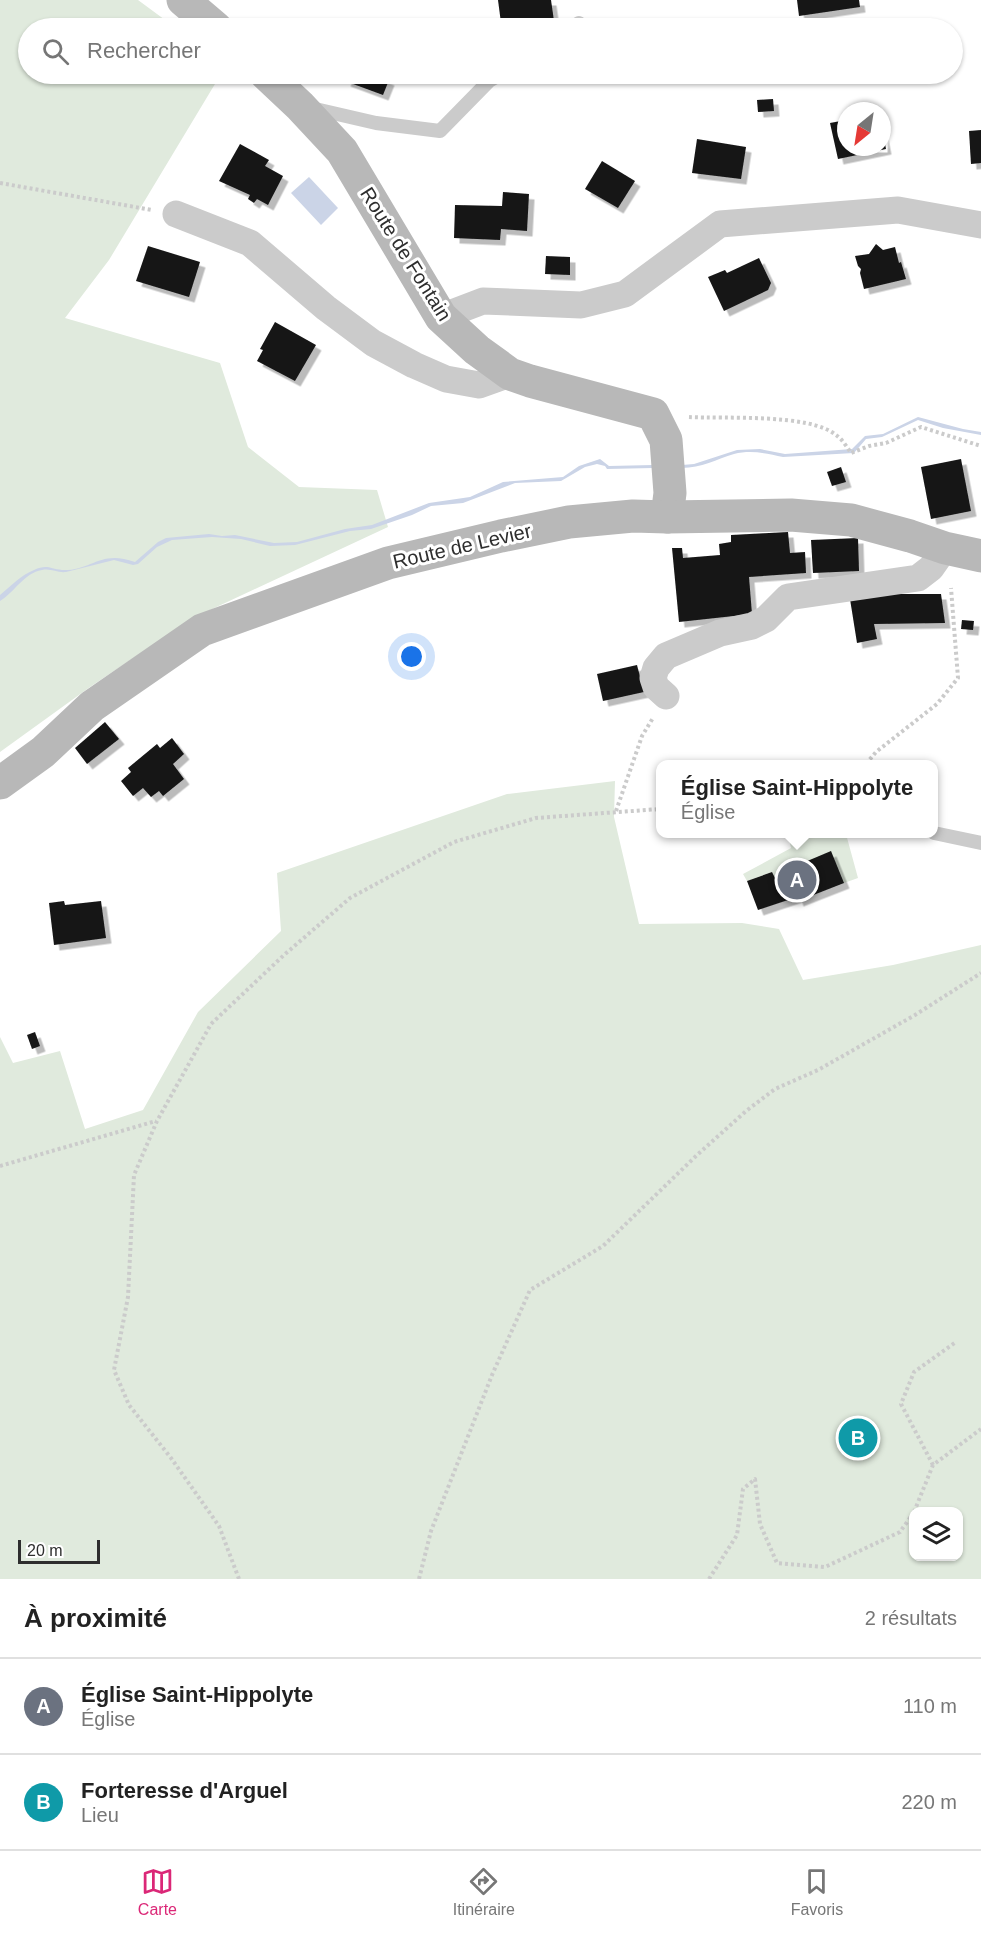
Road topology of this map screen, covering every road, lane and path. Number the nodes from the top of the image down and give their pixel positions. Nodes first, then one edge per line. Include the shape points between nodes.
1 (183, 0) edge
2 (204, 18) edge
3 (277, 84) edge
4 (486, 84) edge
5 (300, 106) junction
6 (0, 183) edge
7 (176, 214) joint
8 (981, 225) edge
9 (441, 317) junction
10 (510, 374) junction
11 (659, 427) junction
12 (981, 446) edge
13 (668, 517) junction
14 (945, 548) junction
15 (981, 556) edge
16 (666, 696) joint
17 (870, 760) edge
18 (0, 783) edge
19 (656, 809) edge
20 (616, 812) junction
21 (938, 834) edge
22 (981, 843) edge
23 (981, 973) edge
24 (157, 1121) junction
25 (0, 1166) edge
26 (956, 1342) dead end
27 (981, 1429) edge
28 (933, 1464) junction
29 (916, 1507) edge
30 (909, 1519) edge
31 (239, 1579) edge
32 (419, 1579) edge
33 (709, 1579) edge

1 - 2 street
3 - 5 street, Route de Fontain
4 - 5 lane via 440,131 375,123
5 - 9 street, Route de Fontain via 342,151
6 - 7 path
7 - 10 street via 250,243 373,343 414,365 446,379 479,385
8 - 9 street via 898,210 720,224 625,294 581,305 483,301
9 - 10 street, Route de Fontain
10 - 11 street, Route de Fontain
11 - 12 path via 681,417 798,420 836,434 851,453 921,427
11 - 13 street via 670,493
13 - 14 street, Route de Levier via 791,514 851,520
13 - 18 street, Route de Levier via 569,522 388,563 202,630 92,706 43,752
14 - 15 street, Route de Levier
14 - 16 street via 918,578 788,597 759,623 720,633 666,656 653,678
14 - 17 path via 958,678 937,704
16 - 20 path via 642,736
19 - 20 path
20 - 24 path via 536,818 454,842 350,898 211,1024
21 - 22 lane
23 - 32 path via 818,1070 775,1089 696,1156 603,1246 530,1290 439,1510
24 - 25 path
24 - 31 path via 134,1175 128,1297 114,1370 129,1406 219,1526
26 - 28 path via 914,1372 901,1404
27 - 28 path
28 - 29 path
30 - 33 path via 900,1532 825,1567 777,1563 760,1524 755,1479 743,1489 737,1535

